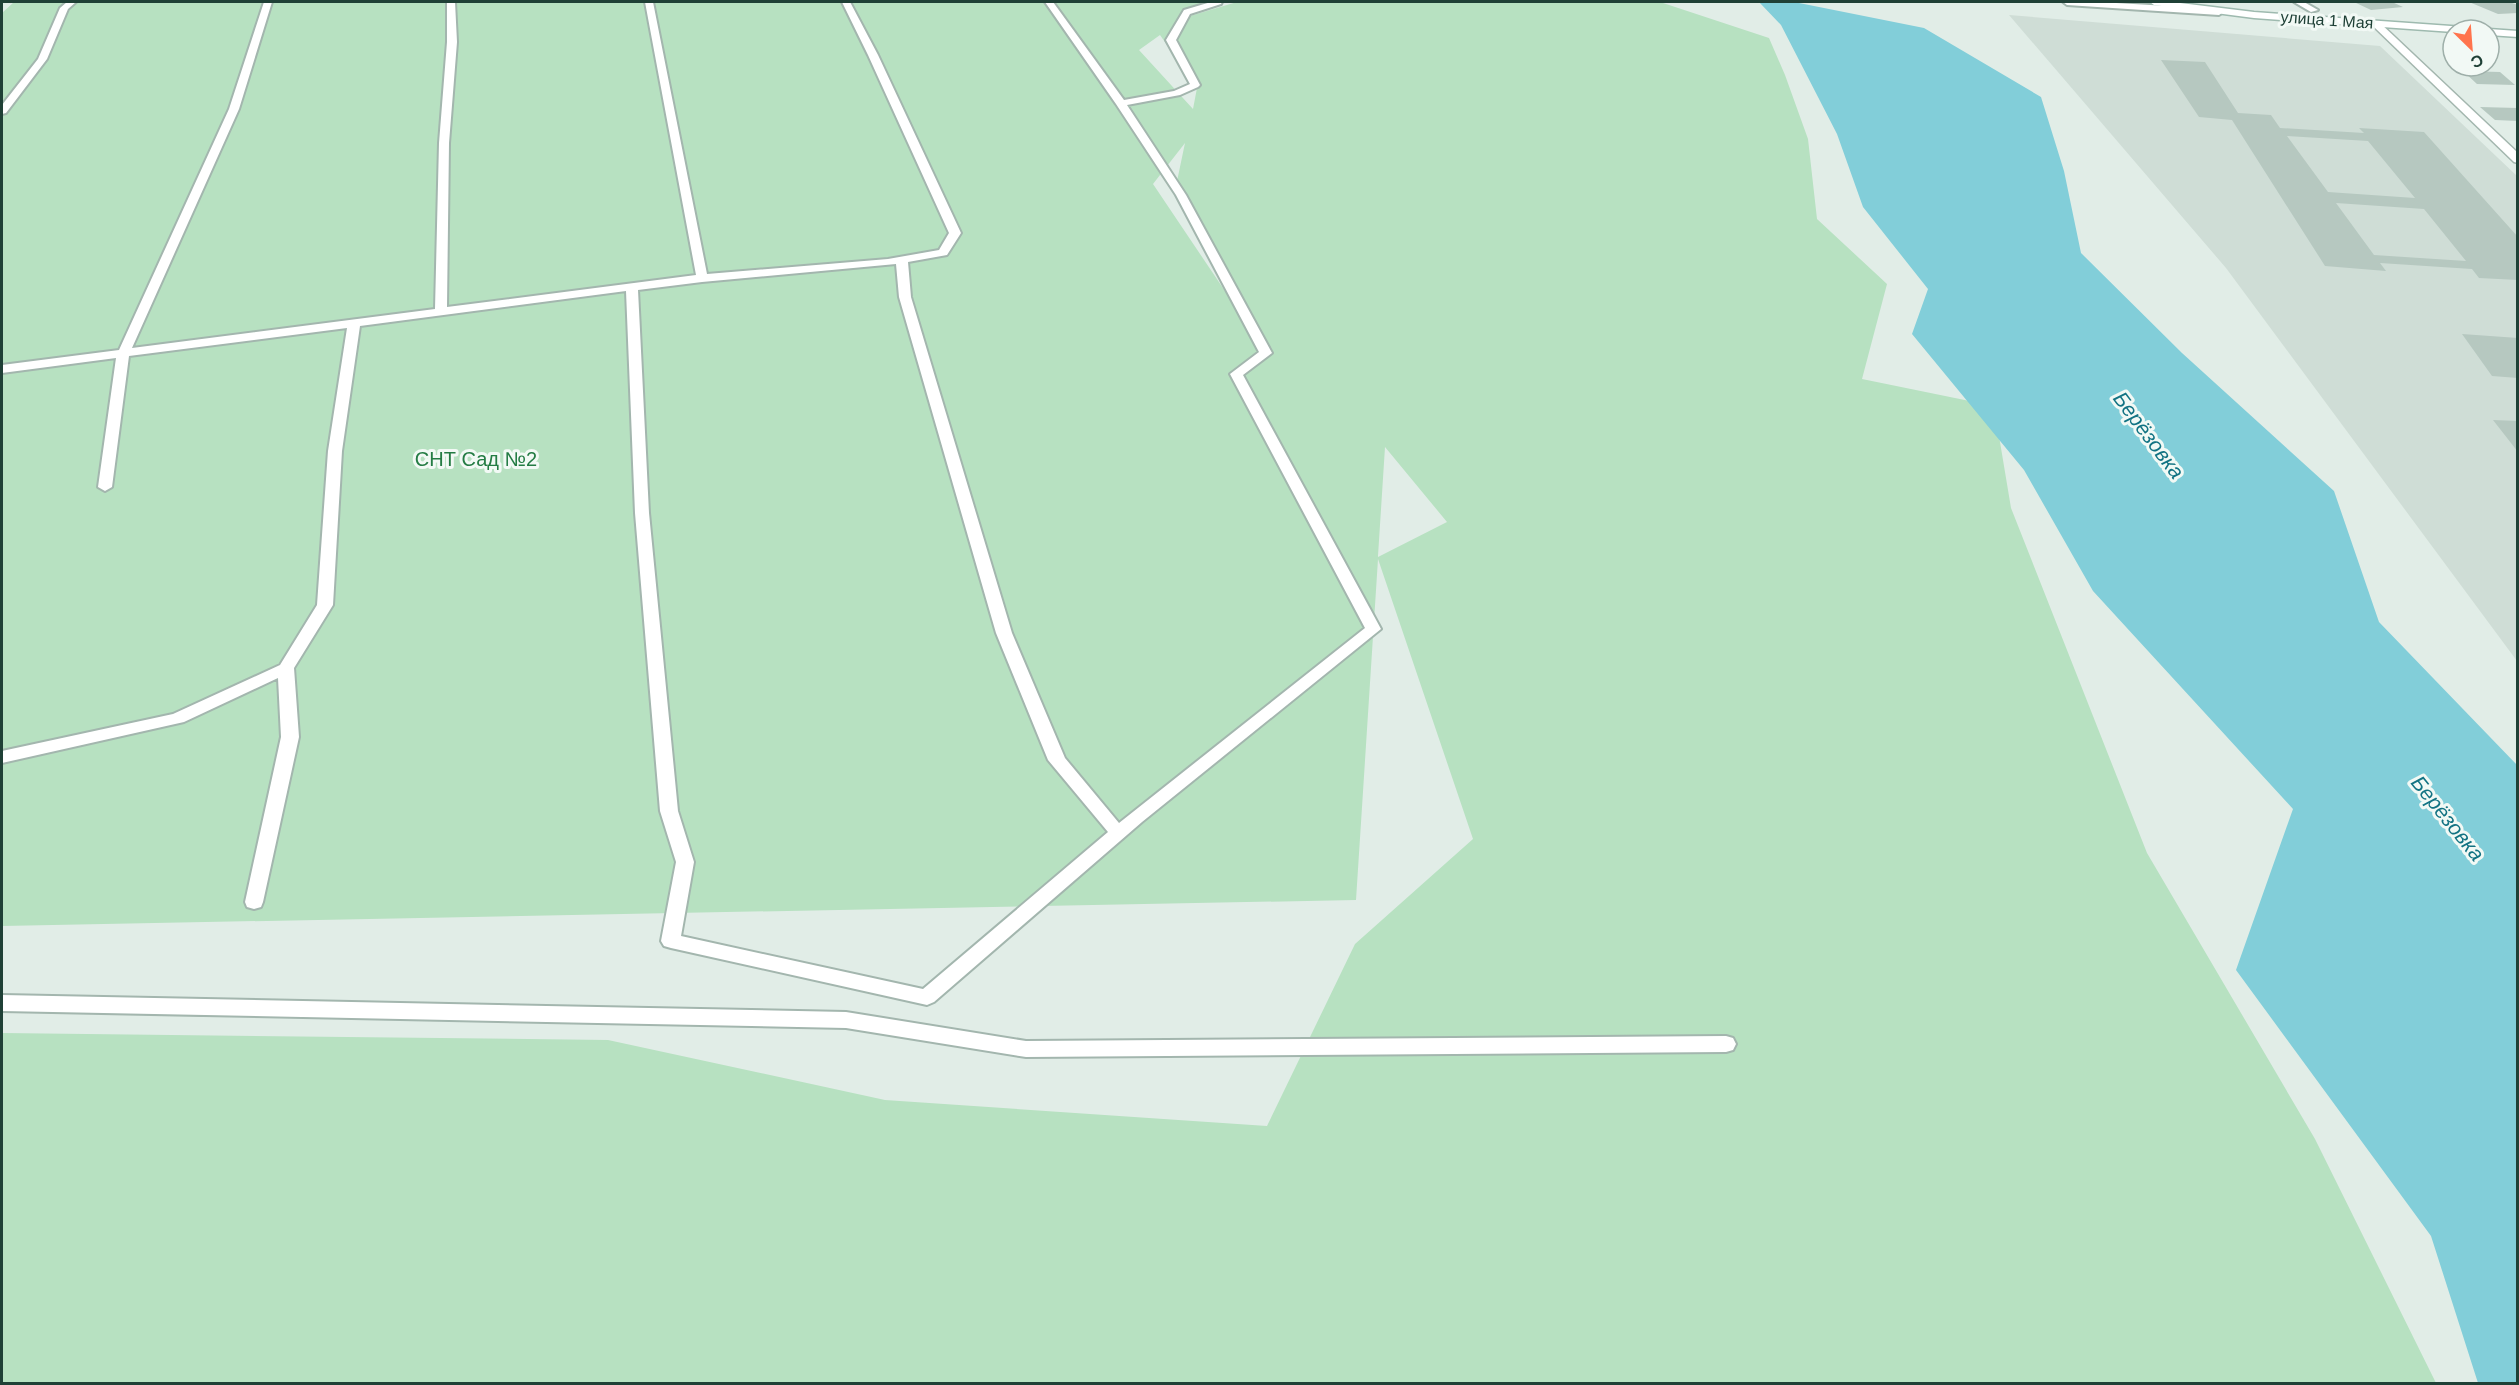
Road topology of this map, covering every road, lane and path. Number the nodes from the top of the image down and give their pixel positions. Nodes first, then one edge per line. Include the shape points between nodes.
1 (72, 2) edge
2 (268, 2) edge
3 (450, 2) edge
4 (649, 2) edge
5 (846, 2) edge
6 (1049, 2) edge
7 (1218, 2) edge
8 (2067, 2) edge
9 (2154, 2) edge
10 (2298, 2) edge
11 (2166, 3) edge
12 (2314, 10) dead end
13 (2254, 15) junction
14 (2376, 24) junction
15 (2441, 28) edge
16 (2501, 33) edge
17 (2517, 34) edge
18 (1121, 103) junction
19 (2, 111) edge
20 (2517, 160) edge
21 (902, 260) junction
22 (702, 279) junction
23 (632, 287) junction
24 (441, 312) junction
25 (354, 323) junction
26 (123, 355) junction
27 (2, 369) edge
28 (105, 487) dead end
29 (286, 668) junction
30 (2, 757) edge
31 (1118, 833) junction
32 (254, 902) dead end
33 (2, 1003) edge
34 (1725, 1044) dead end

1 - 19 lane via 64,9 42,59
2 - 26 lane via 234,110
3 - 24 lane via 452,42 444,143
4 - 22 lane
5 - 21 lane via 955,233 943,253
6 - 18 lane
7 - 18 lane via 1187,12 1170,40 1195,85 1178,93
8 - 13 lane
9 - 11 street, улица 1 Мая
10 - 12 lane
11 - 13 street, улица 1 Мая
13 - 14 street, улица 1 Мая
14 - 15 street, улица 1 Мая
14 - 20 street
16 - 17 street
18 - 31 lane via 1181,195 1266,353 1236,374 1373,629
21 - 22 lane
21 - 31 lane via 905,297 1004,633 1057,759
22 - 23 lane
23 - 24 lane
23 - 31 lane via 642,513 669,812 685,862 670,941 927,997
24 - 25 lane
25 - 26 lane
25 - 29 lane via 335,451 325,605
26 - 27 lane
26 - 28 lane
29 - 30 lane via 178,718
29 - 32 lane via 290,737
33 - 34 lane via 846,1020 1026,1049

